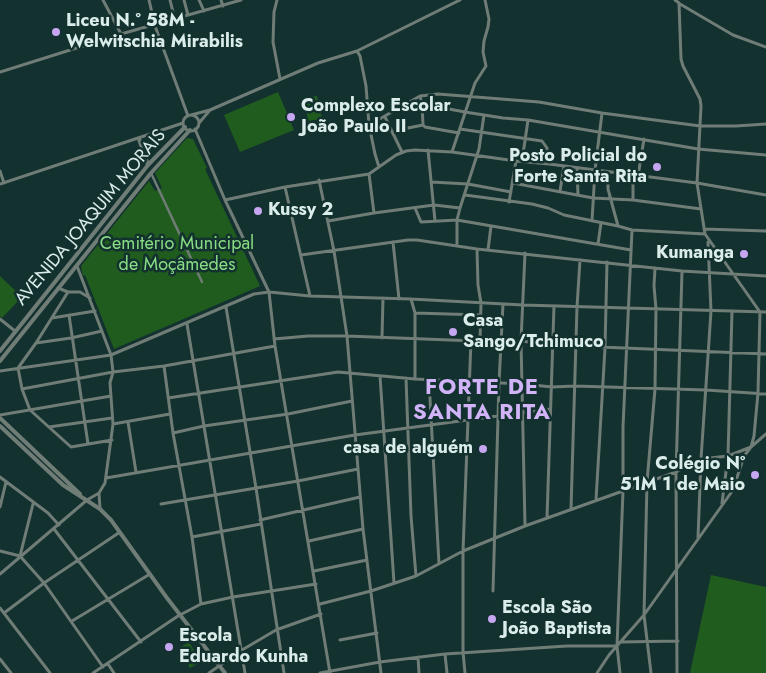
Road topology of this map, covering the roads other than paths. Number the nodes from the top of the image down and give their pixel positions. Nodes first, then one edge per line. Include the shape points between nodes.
1 (103, 0) edge
2 (149, 0) edge
3 (170, 0) edge
4 (184, 0) edge
5 (199, 0) edge
6 (221, 0) edge
7 (242, 0) edge
8 (276, 0) edge
9 (460, 0) edge
10 (486, 0) edge
11 (675, 0) edge
12 (679, 4) junction
13 (223, 6) junction
14 (204, 11) junction
15 (188, 15) junction
16 (175, 20) junction
17 (155, 26) junction
18 (121, 34) junction
19 (766, 47) edge
20 (357, 51) junction
21 (0, 72) edge
22 (280, 79) junction
23 (420, 96) junction
24 (470, 96) junction
25 (422, 104) junction
26 (210, 110) junction
27 (465, 112) junction
28 (602, 113) junction
29 (190, 115) junction
30 (484, 115) junction
31 (384, 117) junction
32 (528, 120) junction
33 (199, 123) junction
34 (766, 124) edge
35 (184, 125) junction
36 (369, 125) junction
37 (423, 125) junction
38 (700, 126) junction
39 (196, 129) junction
40 (190, 130) junction
41 (459, 131) junction
42 (481, 131) junction
43 (600, 132) junction
44 (393, 134) junction
45 (526, 138) junction
46 (139, 139) junction
47 (644, 139) junction
48 (698, 149) junction
49 (428, 150) junction
50 (402, 152) junction
51 (452, 152) junction
52 (477, 155) junction
53 (766, 155) edge
54 (516, 161) junction
55 (522, 161) junction
56 (549, 164) junction
57 (148, 165) junction
58 (564, 166) junction
59 (379, 167) junction
60 (577, 168) junction
61 (595, 170) junction
62 (0, 172) edge
63 (608, 172) junction
64 (150, 173) junction
65 (369, 174) junction
66 (633, 176) junction
67 (638, 176) junction
68 (319, 180) junction
69 (431, 182) junction
70 (513, 183) junction
71 (697, 183) junction
72 (2, 184) edge
73 (468, 184) junction
74 (285, 186) junction
75 (560, 191) junction
76 (511, 192) junction
77 (464, 195) junction
78 (578, 195) junction
79 (766, 195) edge
80 (593, 198) junction
81 (610, 199) junction
82 (225, 200) junction
83 (632, 200) junction
84 (510, 202) junction
85 (434, 205) junction
86 (415, 208) junction
87 (460, 208) junction
88 (701, 209) junction
89 (374, 213) junction
90 (457, 220) junction
91 (328, 221) junction
92 (435, 221) junction
93 (592, 221) junction
94 (601, 223) junction
95 (491, 226) junction
96 (618, 226) junction
97 (704, 228) junction
98 (632, 230) junction
99 (766, 230) edge
100 (705, 234) junction
101 (708, 240) junction
102 (393, 242) junction
103 (598, 244) junction
104 (457, 246) junction
105 (478, 249) junction
106 (488, 250) junction
107 (631, 250) junction
108 (334, 252) junction
109 (525, 253) junction
110 (301, 255) junction
111 (580, 260) junction
112 (607, 262) junction
113 (77, 265) junction
114 (630, 265) junction
115 (655, 268) junction
116 (682, 271) junction
117 (711, 273) junction
118 (734, 275) junction
119 (766, 276) edge
120 (202, 282) dead end
121 (58, 288) junction
122 (68, 292) junction
123 (268, 292) junction
124 (310, 296) junction
125 (342, 296) junction
126 (383, 298) junction
127 (90, 299) junction
128 (399, 299) junction
129 (411, 299) junction
130 (481, 303) junction
131 (503, 304) junction
132 (523, 305) junction
133 (554, 306) junction
134 (226, 307) junction
135 (577, 307) junction
136 (606, 308) junction
137 (628, 308) junction
138 (656, 309) junction
139 (681, 310) junction
140 (711, 310) junction
141 (95, 311) junction
142 (732, 311) junction
143 (760, 312) junction
144 (766, 312) edge
145 (415, 313) junction
146 (69, 315) junction
147 (481, 315) junction
148 (52, 318) junction
149 (0, 319) edge
150 (187, 323) junction
151 (15, 331) junction
152 (102, 332) junction
153 (347, 336) junction
154 (71, 338) junction
155 (382, 338) junction
156 (274, 339) junction
157 (416, 339) junction
158 (470, 340) junction
159 (521, 341) junction
160 (480, 342) junction
161 (501, 342) junction
162 (36, 343) junction
163 (552, 345) junction
164 (275, 346) junction
165 (576, 346) junction
166 (605, 348) junction
167 (627, 349) junction
168 (656, 349) junction
169 (679, 350) junction
170 (0, 351) edge
171 (708, 352) junction
172 (730, 352) junction
173 (234, 354) junction
174 (759, 354) junction
175 (766, 354) edge
176 (111, 355) junction
177 (75, 360) junction
178 (193, 360) junction
179 (0, 361) edge
180 (164, 366) junction
181 (18, 368) junction
182 (0, 371) edge
183 (113, 372) junction
184 (349, 372) junction
185 (380, 376) junction
186 (406, 378) junction
187 (79, 379) junction
188 (415, 379) junction
189 (282, 380) junction
190 (429, 380) junction
191 (468, 382) junction
192 (499, 383) junction
193 (523, 384) junction
194 (575, 386) junction
195 (239, 387) junction
196 (552, 387) junction
197 (602, 387) junction
198 (625, 388) junction
199 (22, 389) junction
200 (655, 389) junction
201 (678, 390) junction
202 (706, 390) junction
203 (729, 392) junction
204 (758, 393) junction
205 (198, 394) junction
206 (766, 394) edge
207 (111, 396) junction
208 (168, 398) junction
209 (82, 401) junction
210 (352, 401) junction
211 (550, 409) junction
212 (30, 410) junction
213 (523, 412) junction
214 (170, 414) junction
215 (288, 414) junction
216 (498, 415) junction
217 (0, 416) edge
218 (112, 418) junction
219 (467, 419) junction
220 (245, 420) junction
221 (85, 421) junction
222 (128, 422) junction
223 (113, 424) junction
224 (432, 424) junction
225 (0, 426) edge
226 (204, 426) junction
227 (49, 427) junction
228 (408, 427) junction
229 (382, 431) junction
230 (172, 433) junction
231 (766, 434) edge
232 (355, 435) junction
233 (112, 440) junction
234 (88, 444) junction
235 (293, 446) junction
236 (751, 447) junction
237 (250, 453) junction
238 (728, 456) junction
239 (211, 459) junction
240 (701, 459) junction
241 (178, 465) junction
242 (358, 469) junction
243 (136, 472) junction
244 (676, 472) junction
245 (0, 477) edge
246 (106, 478) junction
247 (298, 481) junction
248 (6, 482) junction
249 (647, 482) junction
250 (256, 488) junction
251 (2, 491) edge
252 (623, 491) junction
253 (99, 493) junction
254 (216, 494) junction
255 (82, 496) junction
256 (360, 497) junction
257 (87, 500) junction
258 (185, 500) junction
259 (596, 500) junction
260 (33, 504) junction
261 (162, 504) dead end
262 (722, 505) junction
263 (0, 507) edge
264 (100, 509) junction
265 (571, 509) junction
266 (304, 510) junction
267 (547, 518) junction
268 (260, 520) junction
269 (261, 524) junction
270 (59, 525) junction
271 (524, 526) junction
272 (54, 529) junction
273 (363, 529) junction
274 (120, 532) junction
275 (222, 532) junction
276 (192, 537) junction
277 (494, 538) junction
278 (698, 538) junction
279 (309, 541) junction
280 (0, 551) edge
281 (463, 551) junction
282 (20, 556) junction
283 (77, 560) junction
284 (367, 560) junction
285 (439, 564) junction
286 (677, 569) junction
287 (314, 571) junction
288 (0, 574) edge
289 (150, 574) junction
290 (416, 576) junction
291 (44, 583) junction
292 (394, 583) junction
293 (316, 584) junction
294 (272, 590) junction
295 (372, 591) junction
296 (493, 591) dead end
297 (233, 597) junction
298 (108, 600) junction
299 (201, 604) junction
300 (320, 604) junction
301 (0, 608) edge
302 (4, 613) junction
303 (321, 614) junction
304 (181, 615) junction
305 (644, 615) junction
306 (72, 622) junction
307 (276, 630) junction
308 (377, 633) junction
309 (340, 640) dead end
310 (678, 641) junction
311 (141, 642) junction
312 (621, 642) junction
313 (647, 642) junction
314 (617, 646) junction
315 (242, 650) junction
316 (463, 652) junction
317 (445, 654) junction
318 (418, 658) junction
319 (0, 659) edge
320 (380, 662) junction
321 (108, 664) junction
322 (220, 666) junction
323 (103, 667) junction
324 (330, 672) edge
325 (11, 673) edge
326 (50, 673) edge
327 (93, 673) edge
328 (114, 673) edge
329 (209, 673) edge
330 (225, 673) edge
331 (245, 673) edge
332 (284, 673) edge
333 (320, 673) edge
334 (381, 673) edge
335 (419, 673) edge
336 (446, 673) edge
337 (465, 673) edge
338 (597, 673) edge
339 (620, 673) edge
340 (651, 673) edge
341 (677, 673) edge

1 - 18 street
2 - 17 street
3 - 16 street
4 - 15 street
5 - 14 street
6 - 13 street
7 - 13 street
8 - 22 street via 273,42
9 - 20 street
10 - 24 street via 489,19 483,46 486,66
11 - 12 street
12 - 19 street via 729,33
12 - 38 street via 681,60 700,99
13 - 14 street
14 - 15 street
15 - 16 street
16 - 17 street
17 - 18 street
17 - 29 street
18 - 21 street
20 - 22 street
20 - 36 street via 366,86
22 - 26 street
23 - 24 street
23 - 25 street
23 - 31 street
24 - 27 street
24 - 28 street via 539,102
25 - 27 street
25 - 37 street
26 - 29 street
26 - 33 street
27 - 30 street
27 - 41 street
28 - 38 street
28 - 43 street
29 - 33 street
29 - 35 street via 185,118
30 - 32 street
30 - 42 street
31 - 36 street
31 - 44 street
32 - 43 street
32 - 45 street
33 - 39 street
34 - 38 street
35 - 40 street
35 - 46 street
35 - 57 street, AVENIDA JOAQUIM MORAIS
36 - 59 street
37 - 41 street
37 - 44 street
38 - 48 street
39 - 40 street
39 - 82 street
40 - 64 street, AVENIDA JOAQUIM MORAIS
41 - 42 street
41 - 51 street
42 - 45 street
42 - 52 street
43 - 47 street
43 - 61 street
44 - 50 street
45 - 55 street
45 - 56 street via 545,143
46 - 57 street
46 - 72 street
47 - 48 street
47 - 67 street
48 - 53 street
48 - 71 street
49 - 50 street
49 - 51 street
49 - 69 street
50 - 59 street
51 - 52 street
52 - 54 street
52 - 73 street
54 - 55 street
54 - 70 street
55 - 56 street
56 - 58 street
57 - 151 street, AVENIDA JOAQUIM MORAIS
58 - 60 street
58 - 75 street
59 - 65 street
60 - 61 street
60 - 78 street
61 - 63 street
61 - 80 street
62 - 72 street
63 - 66 street
63 - 81 street
64 - 113 street, AVENIDA JOAQUIM MORAIS
64 - 120 street
65 - 68 street
65 - 89 street
66 - 67 street
66 - 83 street
67 - 71 street
68 - 74 street
68 - 91 street
69 - 73 street
69 - 85 street
70 - 75 street
70 - 76 street
71 - 79 street
71 - 88 street
73 - 76 street
73 - 77 street
74 - 82 street
74 - 110 street
75 - 78 street
76 - 84 street
77 - 84 street
77 - 87 street
78 - 80 street
80 - 81 street
80 - 93 street
81 - 83 street
81 - 96 street
82 - 123 street
83 - 88 street
84 - 93 street via 541,206
85 - 86 street
85 - 87 street
85 - 92 street
86 - 89 street
86 - 92 street via 420,222
87 - 90 street
88 - 97 street
89 - 91 street
90 - 92 street
90 - 95 street
90 - 104 street
91 - 108 street
93 - 94 street
94 - 96 street
94 - 103 street
95 - 103 street
95 - 106 street
96 - 98 street
97 - 99 street
97 - 100 street
98 - 100 street
98 - 107 street
100 - 101 street
101 - 117 street
101 - 118 street
102 - 104 street via 417,240
102 - 108 street
102 - 128 street
103 - 107 street
104 - 105 street
105 - 106 street
105 - 130 street
106 - 109 street
107 - 114 street
108 - 110 street
108 - 125 street
109 - 111 street
109 - 132 street
110 - 124 street
111 - 112 street
111 - 135 street
112 - 114 street
112 - 136 street
113 - 121 street, AVENIDA JOAQUIM MORAIS
113 - 127 street
114 - 115 street
114 - 137 street
115 - 116 street
115 - 138 street
116 - 117 street
116 - 139 street
117 - 118 street
117 - 140 street
118 - 119 street
118 - 143 street
121 - 122 street
121 - 179 street, AVENIDA JOAQUIM MORAIS
122 - 127 street via 80,292
122 - 148 street
123 - 124 street
123 - 134 street via 254,294
123 - 156 street
124 - 125 street
125 - 126 street
125 - 153 street
126 - 128 street
126 - 155 street
127 - 141 street
128 - 129 street
129 - 130 street
129 - 145 street
130 - 131 street
130 - 147 street
131 - 132 street
131 - 161 street
132 - 133 street
132 - 159 street
133 - 135 street
133 - 163 street
134 - 150 street
134 - 173 street
135 - 136 street
135 - 165 street
136 - 137 street
136 - 166 street
137 - 138 street
137 - 167 street
138 - 139 street
138 - 168 street
139 - 140 street
139 - 169 street
140 - 142 street
140 - 171 street
141 - 146 street
141 - 152 street
142 - 143 street
142 - 172 street
143 - 144 street
143 - 174 street
145 - 147 street
145 - 157 street
146 - 148 street
146 - 154 street
147 - 160 street
148 - 162 street
149 - 151 street
150 - 176 street
150 - 178 street
151 - 170 street, AVENIDA JOAQUIM MORAIS
152 - 154 street
152 - 176 street
153 - 155 street
153 - 156 street
153 - 184 street
154 - 162 street
154 - 177 street
155 - 157 street
156 - 164 street
157 - 158 street
157 - 188 street
158 - 160 street
158 - 191 street
159 - 161 street
159 - 163 street
159 - 193 street
160 - 161 street
161 - 192 street
162 - 181 street
163 - 165 street
163 - 196 street
164 - 173 street
164 - 189 street
165 - 166 street
165 - 194 street
166 - 167 street
166 - 197 street
167 - 168 street
167 - 198 street
168 - 169 street
168 - 200 street
169 - 171 street
169 - 201 street
171 - 172 street
171 - 202 street
172 - 174 street
172 - 203 street
173 - 178 street
173 - 195 street
174 - 175 street
174 - 204 street
176 - 177 street
176 - 183 street
177 - 181 street
177 - 187 street
178 - 180 street
178 - 205 street
180 - 183 street
180 - 208 street
181 - 182 street
181 - 199 street
183 - 187 street
183 - 207 street
184 - 185 street
184 - 189 street
184 - 210 street
185 - 186 street
185 - 229 street
186 - 188 street
186 - 228 street
187 - 199 street
187 - 209 street
188 - 190 street
189 - 195 street
189 - 215 street
190 - 191 street
190 - 224 street
191 - 192 street
191 - 219 street
192 - 193 street
192 - 216 street
193 - 196 street
193 - 213 street
194 - 196 street
194 - 197 street
194 - 265 street
195 - 205 street
195 - 220 street
196 - 211 street
197 - 198 street
197 - 259 street
198 - 200 street
198 - 252 street
199 - 212 street
200 - 201 street
200 - 249 street
201 - 202 street
201 - 244 street
202 - 203 street
202 - 240 street
203 - 204 street
203 - 238 street
204 - 206 street
204 - 236 street
205 - 208 street
205 - 226 street
207 - 209 street
207 - 218 street
208 - 214 street
209 - 212 street
209 - 221 street
210 - 215 street
210 - 232 street
211 - 213 street
211 - 267 street
212 - 217 street
212 - 227 street
213 - 216 street
213 - 271 street
214 - 222 street
214 - 230 street
215 - 220 street
215 - 235 street
216 - 219 street
216 - 277 street
217 - 255 street
218 - 221 street
218 - 223 street
219 - 224 street
219 - 281 street
220 - 226 street
220 - 237 street
221 - 227 street
221 - 234 street
222 - 223 street
222 - 243 street
223 - 233 street
224 - 228 street
224 - 285 street
225 - 255 street via 63,485
226 - 230 street
226 - 239 street
227 - 234 street via 72,447
228 - 229 street
228 - 290 street
229 - 232 street
229 - 292 street
230 - 241 street
231 - 236 street
232 - 235 street
232 - 242 street
233 - 234 street
233 - 246 street
235 - 237 street
235 - 247 street
236 - 238 street
236 - 262 street via 744,456 733,490
237 - 239 street
237 - 250 street
238 - 240 street
238 - 262 street
239 - 241 street
239 - 254 street
240 - 244 street
240 - 278 street
241 - 243 street
241 - 258 street
242 - 247 street
242 - 256 street
243 - 246 street
244 - 249 street
244 - 286 street
245 - 248 street
246 - 253 street
247 - 250 street
247 - 266 street
248 - 251 street
248 - 260 street
249 - 252 street
249 - 305 street
250 - 254 street
250 - 268 street
251 - 263 street
252 - 259 street
252 - 314 street
253 - 257 street
253 - 264 street
254 - 258 street
254 - 275 street
255 - 257 street
256 - 266 street
256 - 273 street
257 - 264 street
257 - 270 street
258 - 261 street
258 - 276 street
259 - 265 street
260 - 270 street
260 - 282 street
262 - 278 street
264 - 274 street
265 - 267 street
266 - 268 street
266 - 279 street
267 - 271 street
268 - 269 street
269 - 275 street
269 - 294 street
270 - 272 street
271 - 277 street
272 - 282 street
272 - 283 street
273 - 279 street
273 - 284 street
274 - 283 street
274 - 289 street
275 - 276 street
275 - 297 street
276 - 299 street
277 - 281 street
277 - 296 street
278 - 286 street
279 - 287 street
280 - 282 street
281 - 285 street
281 - 316 street
282 - 288 street
282 - 291 street
283 - 291 street
283 - 298 street
284 - 287 street
284 - 295 street
285 - 290 street
286 - 305 street
286 - 310 street
287 - 293 street
289 - 298 street
289 - 304 street
290 - 292 street
291 - 302 street
291 - 306 street
292 - 295 street
293 - 294 street
293 - 300 street
294 - 297 street
294 - 307 street
295 - 300 street
295 - 308 street
297 - 299 street
297 - 315 street
298 - 306 street
298 - 311 street
299 - 304 street
300 - 303 street
301 - 302 street
302 - 326 street
303 - 307 street
303 - 324 street
304 - 311 street
304 - 322 street
305 - 312 street
305 - 313 street
306 - 323 street
307 - 315 street
307 - 332 street
308 - 309 street
308 - 320 street
310 - 313 street
310 - 341 street
311 - 321 street
312 - 313 street
312 - 314 street
313 - 340 street
314 - 316 street
314 - 338 street
314 - 339 street
315 - 322 street
315 - 331 street
316 - 317 street
316 - 337 street
317 - 318 street
317 - 336 street
318 - 320 street
318 - 335 street
319 - 325 street
320 - 324 street
320 - 334 street
321 - 323 street
321 - 328 street
322 - 329 street
322 - 330 street
323 - 327 street
324 - 333 street

